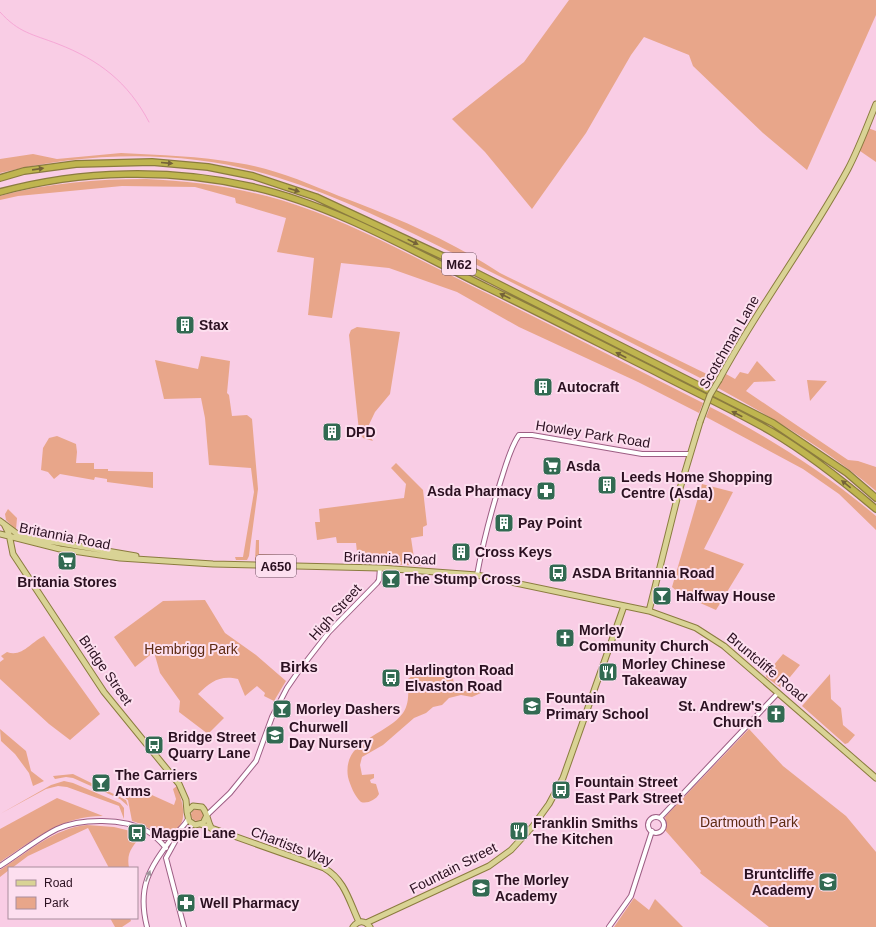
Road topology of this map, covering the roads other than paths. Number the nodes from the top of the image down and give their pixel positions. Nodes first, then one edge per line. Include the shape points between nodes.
1 (876, 104) edge
2 (0, 178) edge
3 (0, 192) edge
4 (690, 454) junction
5 (876, 498) edge
6 (876, 509) edge
7 (2, 522) edge
8 (0, 534) edge
9 (10, 538) junction
10 (24, 540) junction
11 (12, 548) junction
12 (151, 559) junction
13 (380, 568) junction
14 (477, 575) junction
15 (624, 606) junction
16 (649, 611) junction
17 (778, 693) junction
18 (876, 778) edge
19 (186, 800) junction
20 (193, 806) junction
21 (204, 808) junction
22 (212, 808) junction
23 (187, 812) junction
24 (206, 816) junction
25 (660, 818) junction
26 (188, 819) junction
27 (193, 824) junction
28 (200, 824) junction
29 (212, 829) junction
30 (652, 832) junction
31 (153, 835) junction
32 (175, 837) junction
33 (165, 846) junction
34 (160, 856) junction
35 (166, 858) junction
36 (0, 866) edge
37 (359, 922) junction
38 (369, 926) edge
39 (147, 927) edge
40 (184, 927) edge
41 (354, 927) edge
42 (609, 927) edge

1 - 4 main road, Scotchman Lane, bridge via 857,150 838,185 710,395
2 -> 5 highway, M62 via 24,171 76,164 152,162 208,167 253,176 316,197 449,259 773,423 847,473
6 -> 3 highway, M62 via 846,484 772,432 518,302 354,222 312,205 254,187 152,175 74,178 26,185
4 - 14 street, Howley Park Road via 642,454 520,435 511,450 491,511
4 - 16 main road, Scotchman Lane
7 - 8 main road
7 - 9 main road, Bridge Street
7 - 12 main road, Britannia Road / A650 via 16,533 31,538
8 - 9 main road, Britannia Road / A650
8 - 11 main road, Bridge Street
9 - 10 main road, Britannia Road / A650
9 - 11 main road, Bridge Street
10 - 11 main road via 17,542
10 - 12 main road, Britannia Road / A650 via 90,554
11 - 19 main road, Bridge Street via 13,554 102,688 179,784
12 - 13 main road, Britannia Road / A650 via 213,564
13 - 14 main road, Britannia Road / A650
13 - 22 street, High Street via 377,582 324,638 287,688 270,722 256,761 230,793
14 - 15 main road, Britannia Road / A650
15 - 16 main road, Bruntcliffe Road / A650
15 - 38 main road, Fountain Street via 563,778 533,826 511,850 489,866 376,920
16 - 17 main road, Bruntcliffe Road / A650 via 707,634
17 - 18 main road, Bruntcliffe Road / A650
17 - 25 street
19 - 20 main road, Bridge Street
19 - 23 main road, Bridge Street
20 - 21 main road
20 - 23 main road
21 - 22 street
21 - 24 main road
22 - 24 street, High Street
23 - 26 main road
24 - 28 main road
24 - 29 main road
25 - 30 street via 663,824 661,830
25 - 30 street via 648,821 648,827
26 - 27 main road
26 - 32 street
27 - 28 main road
27 - 32 street
28 - 29 main road, Chartists Way
29 - 37 main road, Chartists Way via 332,873 345,889
30 - 42 street via 631,896
31 - 32 street
31 - 33 street
31 - 36 street via 146,830 116,823 72,823 56,829
32 - 33 street
32 - 35 street
33 - 34 street
34 - 35 street
39 -> 34 street via 144,886 150,870
35 - 40 street
37 - 38 main road
37 - 41 main road

